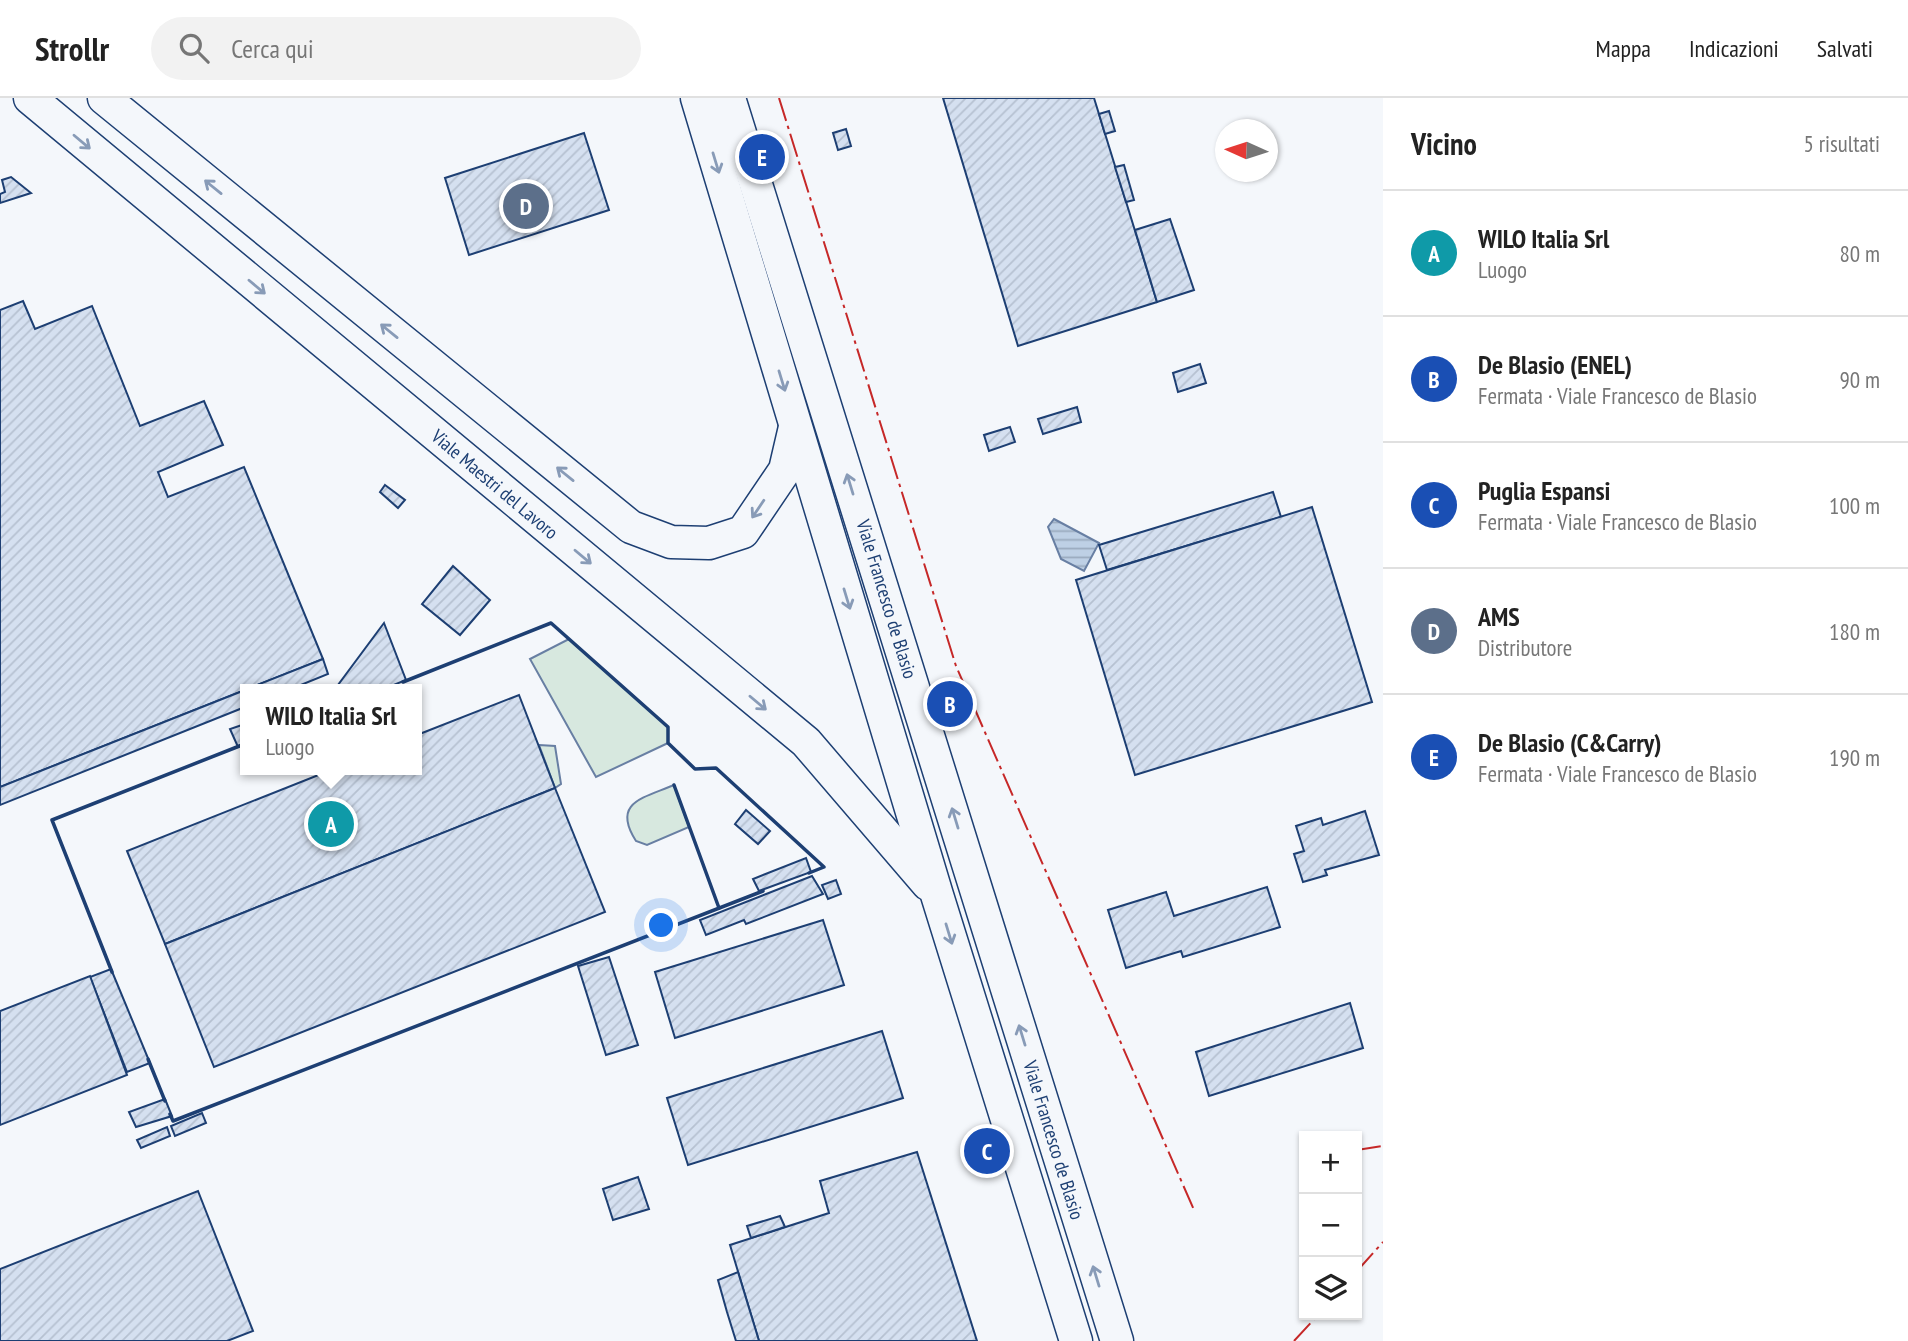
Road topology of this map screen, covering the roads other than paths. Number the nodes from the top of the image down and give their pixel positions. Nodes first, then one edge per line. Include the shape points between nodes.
1 (30, 98) edge
2 (104, 98) edge
3 (697, 98) edge
4 (729, 98) edge
5 (795, 426) junction
6 (937, 895) junction
7 (1076, 1341) edge
8 (1117, 1341) edge

1 -> 6 street, Viale Maestri del Lavoro via 806,742
5 -> 2 street via 785,470 743,531 709,542 671,542 631,527
3 -> 5 street, Viale Francesco de Blasio
8 -> 4 street, Viale Francesco de Blasio
5 -> 6 street, Viale Francesco de Blasio
6 -> 7 street, Viale Francesco de Blasio

